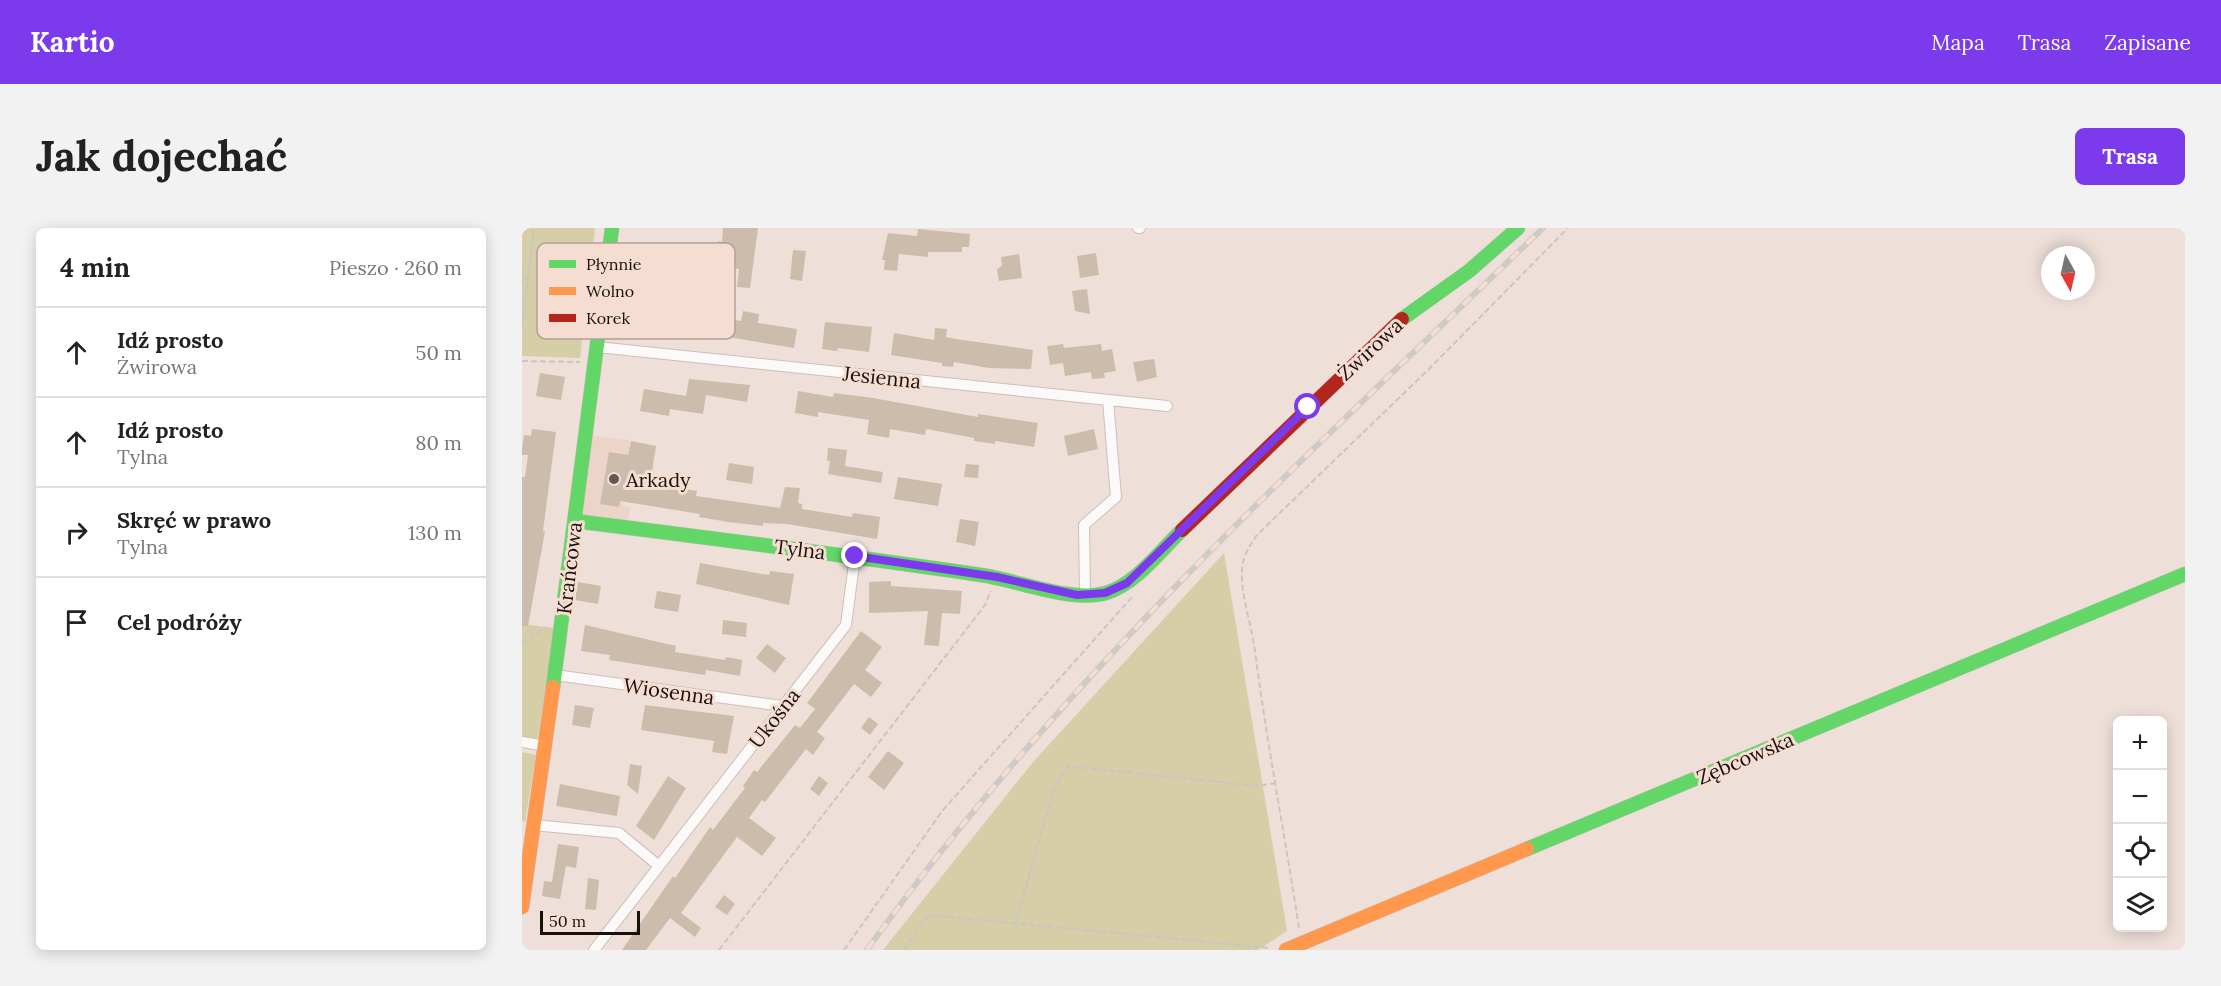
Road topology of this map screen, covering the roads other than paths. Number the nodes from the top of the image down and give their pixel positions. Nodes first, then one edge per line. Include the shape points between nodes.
1 (612, 228) edge
2 (1518, 228) edge
3 (610, 243) edge
4 (598, 339) edge
5 (597, 347) junction
6 (1108, 400) junction
7 (1167, 406) dead end
8 (1233, 482) joint
9 (575, 521) junction
10 (855, 556) junction
11 (2185, 574) edge
12 (1084, 595) junction
13 (555, 675) junction
14 (783, 706) junction
15 (522, 742) edge
16 (545, 746) junction
17 (533, 825) junction
18 (659, 866) junction
19 (522, 907) edge
20 (594, 950) edge
21 (1286, 950) edge

1 - 3 street, Krańcowa
2 - 8 street, Żwirowa via 1469,272 1403,318
4 - 5 street, Krańcowa
5 - 6 street, Jesienna
5 - 9 street, Krańcowa
6 - 7 street, Jesienna
6 - 12 street via 1116,497 1084,525
8 - 12 street, Tylna via 1127,583 1105,593
9 - 10 street, Tylna
9 - 13 street, Krańcowa
10 - 12 street, Tylna via 997,577
10 - 14 street, Ukośna via 846,625
11 - 21 street, Zębcowska
13 - 14 street, Wiosenna
13 - 16 street, Krańcowa
14 - 18 street, Ukośna
15 - 16 street
16 - 17 street, Krańcowa
17 - 18 street via 619,833
17 - 19 street, Krańcowa
18 - 20 street, Ukośna

